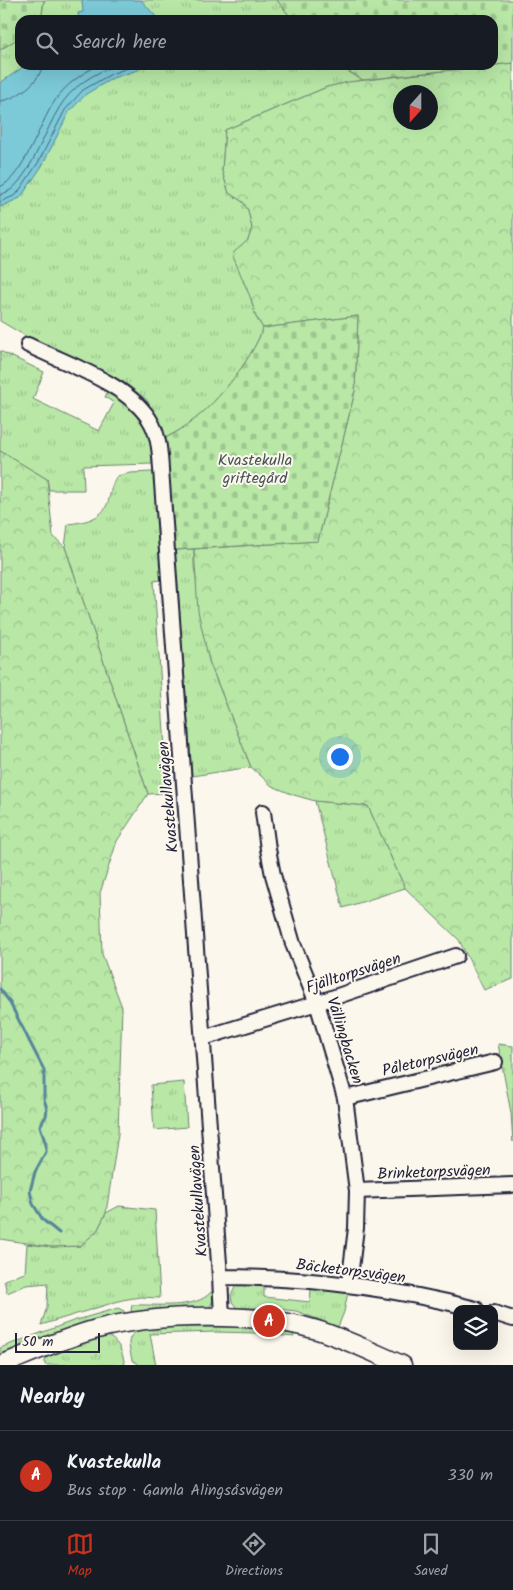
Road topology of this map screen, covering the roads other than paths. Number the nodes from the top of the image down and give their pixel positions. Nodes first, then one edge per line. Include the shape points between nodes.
1 (28, 345) dead end
2 (263, 812) dead end
3 (456, 956) dead end
4 (317, 1003) junction
5 (203, 1038) junction
6 (495, 1062) dead end
7 (345, 1098) junction
8 (512, 1185) dead end
9 (357, 1191) junction
10 (220, 1277) junction
11 (349, 1286) junction
12 (457, 1305) edge
13 (498, 1314) edge
14 (222, 1318) junction
15 (513, 1318) edge
16 (1, 1365) edge
17 (402, 1365) edge

1 - 5 street, Kvastekullavägen via 128,396 145,414 157,437
2 - 4 street, Vällingbacken via 268,849 293,944
3 - 4 street, Fjälltorpsvägen
4 - 5 street, Fjälltorpsvägen
4 - 7 street, Vällingbacken
5 - 10 street, Kvastekullavägen
6 - 7 street, Påletorpsvägen
7 - 9 street, Vällingbacken
8 - 9 street, Brinketorpsvägen
9 - 11 street, Vällingbacken
10 - 11 street, Bäcketorpsvägen via 278,1278
10 - 14 street, Kvastekullavägen
11 - 12 street, Bäcketorpsvägen
13 - 15 street
14 - 16 street via 172,1318 99,1328
14 - 17 street via 268,1321 316,1330

